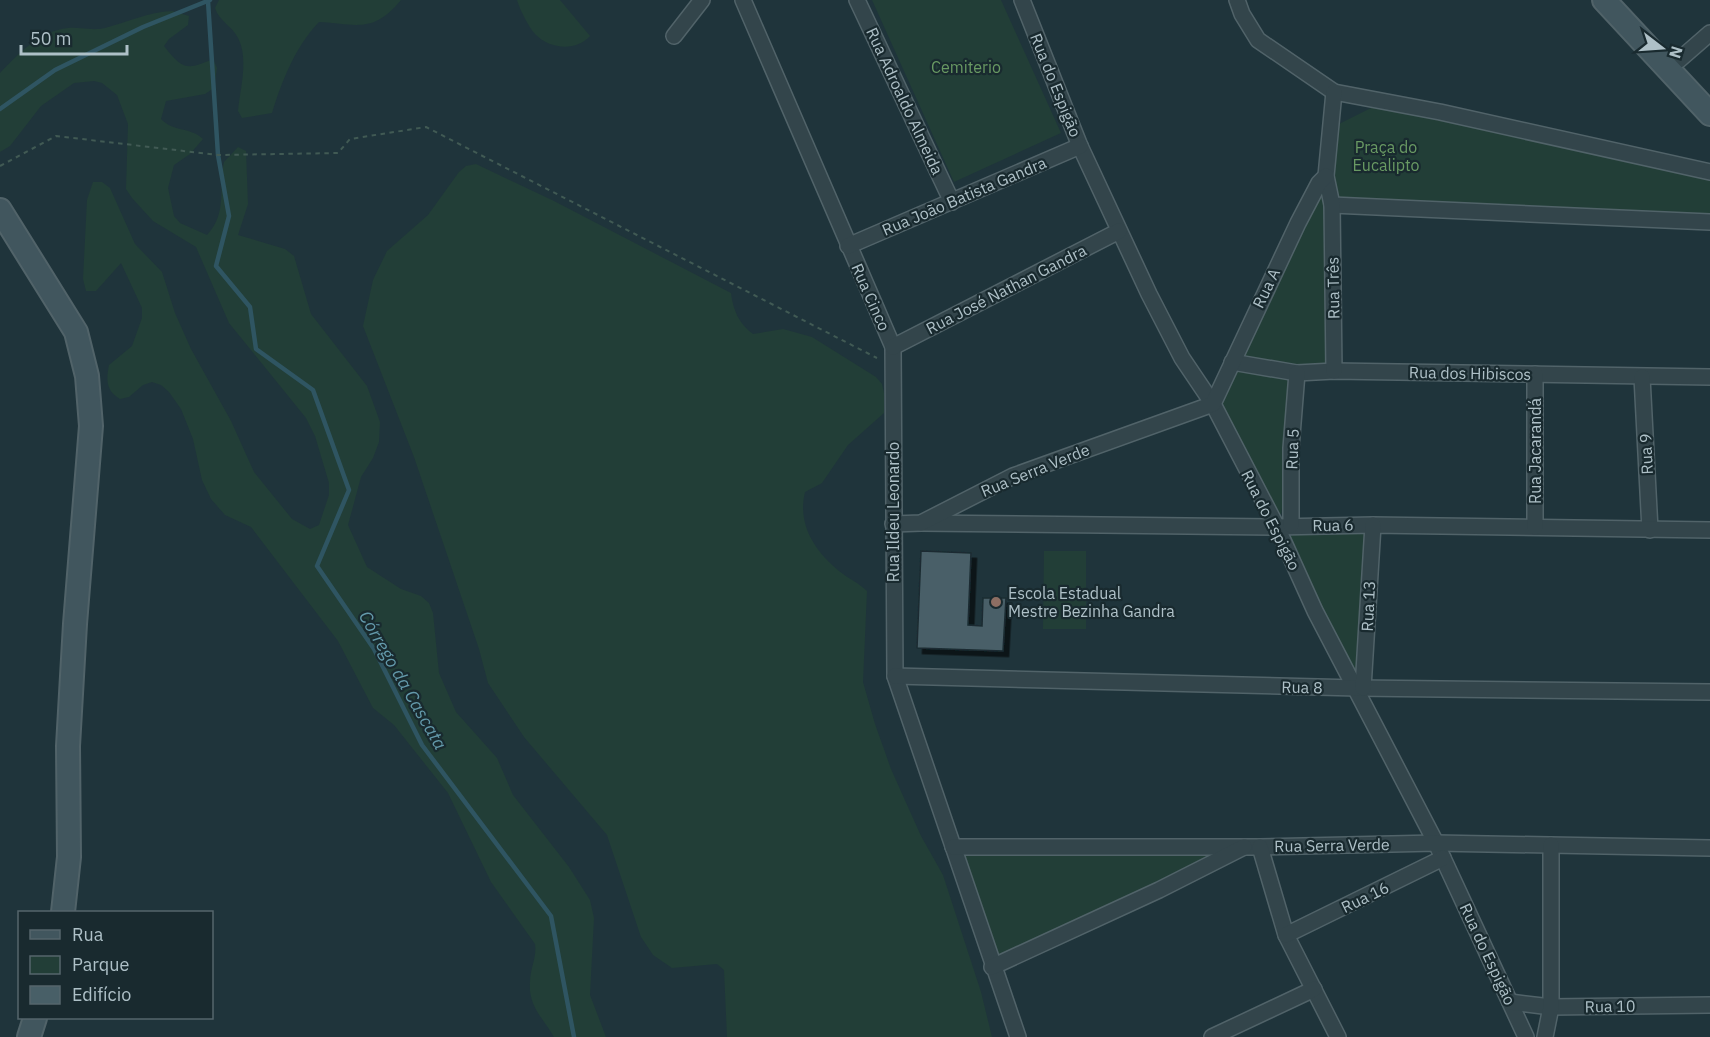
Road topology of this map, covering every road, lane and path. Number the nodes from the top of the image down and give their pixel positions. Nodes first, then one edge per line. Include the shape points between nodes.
1 (702, 0) edge
2 (743, 0) edge
3 (857, 0) edge
4 (1022, 0) edge
5 (1237, 0) edge
6 (1604, 0) edge
7 (1625, 0) edge
8 (1710, 33) edge
9 (674, 36) dead end
10 (1679, 60) junction
11 (1334, 92) junction
12 (1710, 92) edge
13 (1710, 114) edge
14 (1080, 146) junction
15 (0, 166) edge
16 (1710, 172) edge
17 (1326, 176) junction
18 (952, 202) junction
19 (1332, 205) junction
20 (0, 210) edge
21 (1710, 222) edge
22 (1119, 231) junction
23 (848, 246) junction
24 (893, 347) junction
25 (1232, 362) junction
26 (893, 366) junction
27 (1334, 370) junction
28 (1296, 373) junction
29 (1535, 374) junction
30 (1710, 376) edge
31 (1642, 377) junction
32 (1213, 404) junction
33 (921, 523) junction
34 (892, 524) junction
35 (1373, 525) junction
36 (1284, 526) junction
37 (1535, 527) junction
38 (1650, 530) junction
39 (1710, 530) edge
40 (895, 676) junction
41 (1360, 688) junction
42 (1710, 692) edge
43 (1437, 843) junction
44 (1551, 845) junction
45 (1252, 847) junction
46 (953, 848) junction
47 (1710, 848) edge
48 (1443, 858) junction
49 (63, 911) edge
50 (1286, 935) junction
51 (992, 967) junction
52 (1314, 989) junction
53 (1510, 1002) junction
54 (1710, 1005) edge
55 (1551, 1007) junction
56 (33, 1019) edge
57 (28, 1037) edge
58 (1018, 1037) edge
59 (1212, 1037) edge
60 (1338, 1037) edge
61 (1526, 1037) edge
62 (1545, 1037) edge

1 - 9 street
2 - 23 street, Rua Cinco
3 - 18 street, Rua Adroaldo Almeida
4 - 14 street, Rua do Espigão
5 - 11 street via 1258,40
6 - 13 street
7 - 10 street
8 - 10 street
10 - 12 street
11 - 16 street
11 - 17 street
14 - 18 street, Rua João Batista Gandra
14 - 22 street, Rua do Espigão
15 - 26 path via 56,135 218,155 338,153 350,139 426,127
17 - 19 street
17 - 25 street, Rua A via 1313,193
18 - 23 street, Rua João Batista Gandra
19 - 21 street
19 - 27 street, Rua Três
20 - 49 street via 76,332 90,406 69,735 69,857
22 - 24 street, Rua José Nathan Gandra
22 - 32 street, Rua do Espigão via 1182,358
23 - 24 street, Rua Cinco
24 - 26 street, Rua Ildeu Leonardo
25 - 28 street, Rua dos Hibiscos
25 - 32 street, Rua A
26 - 34 street, Rua Ildeu Leonardo
27 - 28 street, Rua dos Hibiscos
27 - 29 street, Rua dos Hibiscos
28 - 36 street, Rua 5
29 - 31 street, Rua dos Hibiscos
29 - 37 street, Rua Jacarandá
30 - 31 street, Rua dos Hibiscos
31 - 38 street, Rua 9
32 - 33 street, Rua Serra Verde via 1013,476
32 - 36 street, Rua do Espigão
33 - 34 street, Rua Serra Verde
33 - 36 street, Rua 6
34 - 40 street, Rua Ildeu Leonardo
35 - 36 street, Rua 6
35 - 37 street, Rua 6
35 - 41 street, Rua 13
36 - 41 street, Rua do Espigão via 1315,610
37 - 38 street, Rua 6
38 - 39 street, Rua 6
40 - 41 street, Rua 8
40 - 46 street, Rua Ildeu Leonardo
41 - 42 street, Rua 8
41 - 43 street, Rua do Espigão
43 - 44 street, Rua Serra Verde
43 - 45 street, Rua Serra Verde
43 - 48 street, Rua do Espigão
44 - 47 street, Rua Serra Verde
44 - 55 street
45 - 46 street, Rua Serra Verde
45 - 50 street
45 - 51 street
46 - 51 street, Rua Ildeu Leonardo
48 - 50 street, Rua 16
48 - 53 street, Rua do Espigão
50 - 52 street
51 - 58 street, Rua Ildeu Leonardo
52 - 59 street
52 - 60 street
53 - 55 street, Rua 10
53 - 61 street, Rua do Espigão
54 - 55 street, Rua 10
55 - 62 street
56 - 57 street

